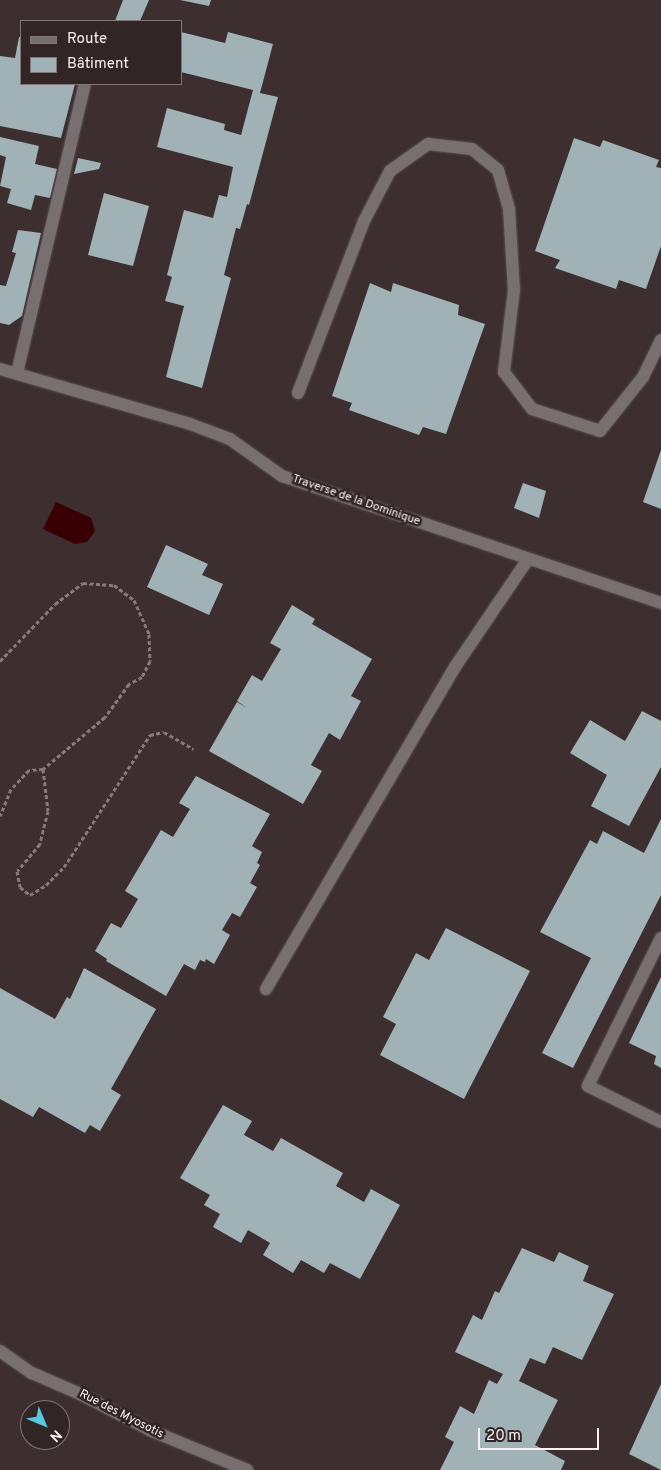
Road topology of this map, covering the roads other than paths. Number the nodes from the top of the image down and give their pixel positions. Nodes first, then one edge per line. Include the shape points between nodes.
1 (85, 85) edge
2 (661, 340) edge
3 (0, 369) edge
4 (17, 373) junction
5 (298, 392) dead end
6 (528, 559) junction
7 (661, 603) edge
8 (661, 938) edge
9 (266, 989) dead end
10 (661, 1122) edge
11 (0, 1352) edge
12 (247, 1470) edge

1 - 4 street
2 - 5 street via 642,377 600,431 532,409 504,372 514,290 509,209 498,170 472,149 428,144 390,171 364,222
3 - 4 street, Traverse de la Dominique
4 - 6 street, Traverse de la Dominique via 190,424 230,439 282,476
6 - 7 street, Traverse de la Dominique
6 - 9 street via 455,667
8 - 10 street via 588,1086
11 - 12 street, Rue des Myosotis via 32,1373 82,1394 152,1432

